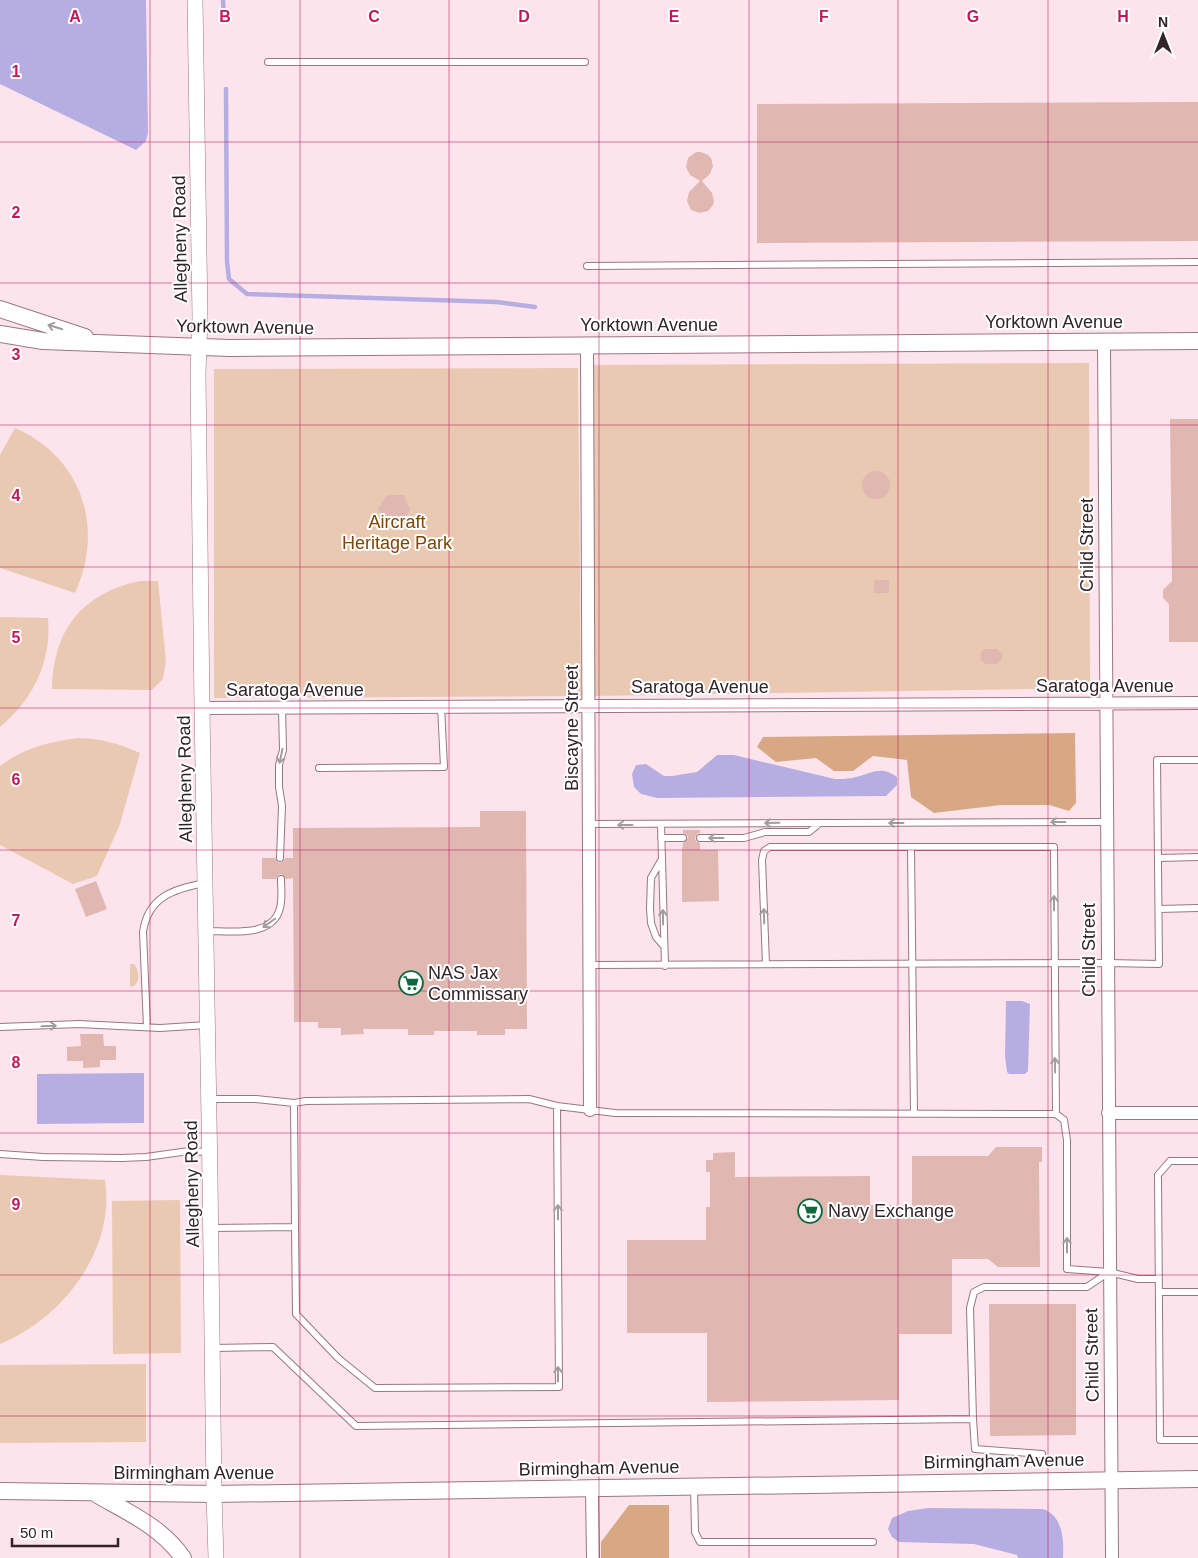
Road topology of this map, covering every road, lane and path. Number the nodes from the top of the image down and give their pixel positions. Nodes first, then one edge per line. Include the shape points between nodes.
1 (195, 0) edge
2 (268, 62) dead end
3 (585, 62) dead end
4 (1198, 262) edge
5 (586, 266) dead end
6 (0, 309) edge
7 (0, 334) edge
8 (1198, 341) edge
9 (101, 342) junction
10 (1104, 342) junction
11 (587, 346) junction
12 (199, 348) junction
13 (1198, 702) edge
14 (1105, 703) junction
15 (441, 706) junction
16 (589, 706) junction
17 (202, 708) junction
18 (282, 708) junction
19 (1198, 760) edge
20 (319, 768) dead end
21 (1107, 822) junction
22 (820, 823) junction
23 (590, 824) junction
24 (661, 824) junction
25 (661, 838) junction
26 (683, 838) dead end
27 (700, 838) dead end
28 (911, 848) junction
29 (1198, 857) edge
30 (280, 858) dead end
31 (1158, 858) junction
32 (662, 859) junction
33 (280, 879) dead end
34 (206, 883) junction
35 (1198, 908) edge
36 (1159, 909) junction
37 (206, 931) junction
38 (664, 946) junction
39 (1107, 962) junction
40 (1054, 963) junction
41 (766, 964) junction
42 (911, 964) junction
43 (590, 965) junction
44 (665, 966) junction
45 (208, 1025) junction
46 (0, 1027) edge
47 (147, 1027) junction
48 (209, 1099) junction
49 (294, 1103) junction
50 (557, 1106) junction
51 (590, 1110) junction
52 (1108, 1113) junction
53 (1198, 1113) edge
54 (914, 1114) junction
55 (1056, 1114) junction
56 (210, 1152) junction
57 (0, 1154) edge
58 (1198, 1161) edge
59 (295, 1227) junction
60 (211, 1228) junction
61 (1109, 1272) junction
62 (1158, 1279) junction
63 (1158, 1292) junction
64 (1198, 1292) edge
65 (212, 1348) junction
66 (973, 1419) junction
67 (1198, 1440) edge
68 (1042, 1454) dead end
69 (1198, 1479) edge
70 (1111, 1480) junction
71 (694, 1487) junction
72 (592, 1489) junction
73 (0, 1492) edge
74 (94, 1492) junction
75 (214, 1494) junction
76 (873, 1542) dead end
77 (182, 1558) edge
78 (216, 1558) edge
79 (593, 1558) edge
80 (1112, 1558) edge

1 - 12 street, Allegheny Road
2 - 3 lane
4 - 5 lane
9 -> 6 main road, Yorktown Avenue
7 - 9 main road, Yorktown Avenue via 43,341
8 - 10 main road, Yorktown Avenue
9 - 12 main road, Yorktown Avenue
10 - 11 main road, Yorktown Avenue
10 - 14 street, Child Street
11 - 12 main road, Yorktown Avenue
11 - 16 street, Biscayne Street
12 - 17 street, Allegheny Road
13 - 14 street, Saratoga Avenue
14 - 16 street, Saratoga Avenue
14 - 21 street, Child Street
15 - 16 street, Saratoga Avenue
15 - 18 street, Saratoga Avenue
15 - 20 lane via 444,767
16 - 23 street, Biscayne Street
17 - 18 street, Saratoga Avenue
17 - 34 street, Allegheny Road
18 -> 30 lane
19 - 31 lane via 1157,760
21 -> 22 lane
21 - 39 street, Child Street
22 -> 24 lane
22 -> 27 lane via 809,832
24 -> 23 lane
23 - 43 street, Biscayne Street
24 - 25 lane
25 - 26 lane
25 - 32 lane
40 -> 28 lane via 1054,847
41 -> 28 lane via 764,851 770,847
28 - 42 lane
29 - 31 lane
31 - 36 lane
38 -> 32 lane
32 - 38 lane via 651,878 650,908 656,937
33 -> 37 lane via 281,904 276,918 268,925 256,930
34 - 37 street, Allegheny Road
34 - 47 lane via 183,887 163,896 145,920
35 - 36 lane
36 - 39 lane via 1159,964
37 - 45 street, Allegheny Road
38 - 44 lane
39 - 40 lane
39 - 52 street, Child Street
40 - 42 lane
55 -> 40 lane
41 - 42 lane
41 - 44 lane
42 - 54 lane
43 - 44 lane
43 - 51 street, Biscayne Street
45 - 47 lane
45 - 48 street, Allegheny Road
46 -> 47 lane via 79,1024
48 - 49 lane
48 - 56 street, Allegheny Road
49 - 50 lane via 529,1099
49 - 59 lane
50 - 51 lane
59 -> 50 lane via 296,1314 338,1358 375,1388 558,1387
51 - 54 lane via 615,1113
52 - 53 street
52 - 61 street, Child Street
54 - 55 lane
61 -> 55 lane via 1067,1269 1066,1140 1064,1120
56 - 57 lane via 122,1158
56 - 60 street, Allegheny Road
58 - 62 lane via 1170,1161 1158,1175
59 - 60 lane
60 - 65 street, Allegheny Road
61 - 62 lane via 1138,1279
61 - 66 lane via 1087,1287 984,1287 974,1292 970,1308
61 - 70 street, Child Street
62 - 63 lane
63 - 64 lane
63 - 67 lane via 1160,1440
65 - 66 lane via 273,1347 356,1426
65 - 75 street, Allegheny Road
66 - 68 lane via 975,1449
69 - 70 main road, Birmingham Avenue
70 - 71 main road, Birmingham Avenue
70 - 80 street, Child Street
71 - 72 main road, Birmingham Avenue
71 - 76 lane via 695,1532 700,1542
72 - 75 main road, Birmingham Avenue
72 - 79 street
73 - 74 main road, Birmingham Avenue
74 - 75 main road, Birmingham Avenue
74 - 77 main road via 158,1531
75 - 78 street, Allegheny Road

